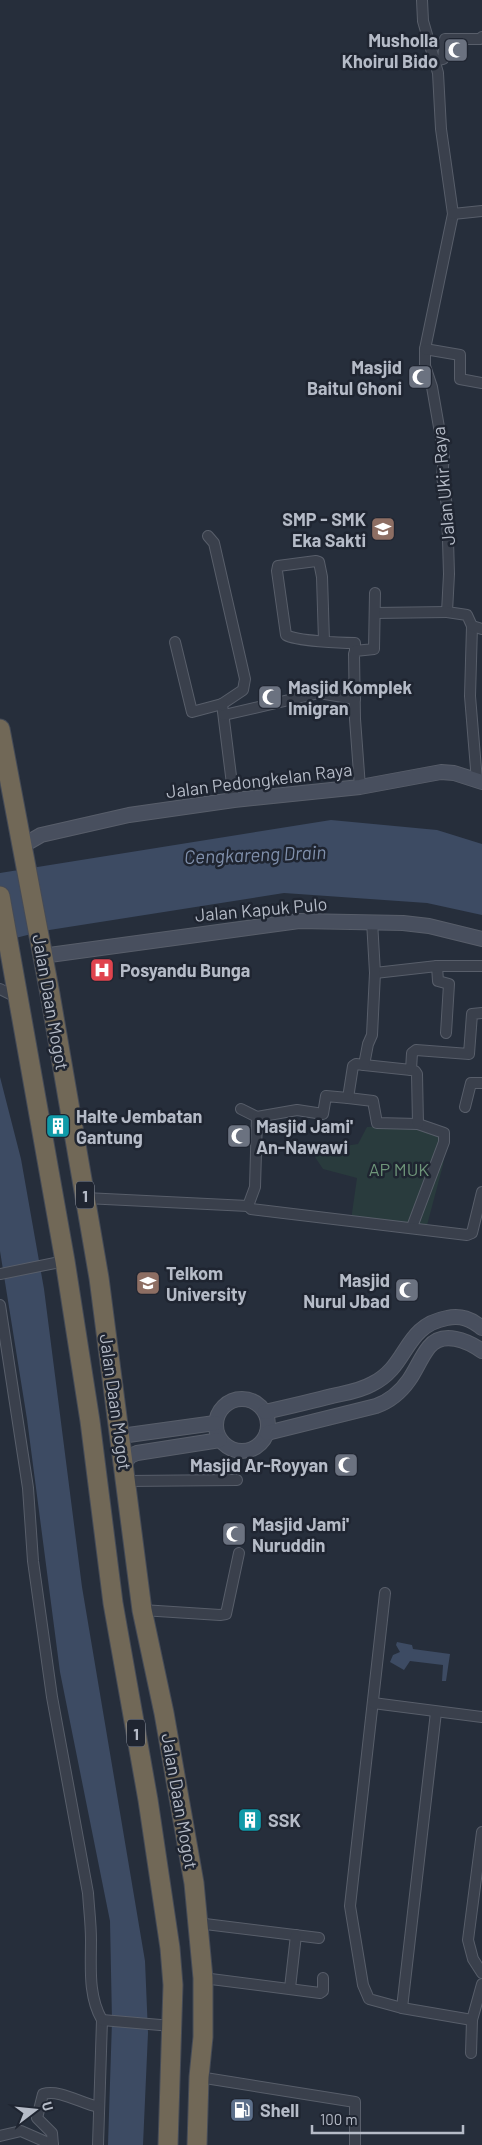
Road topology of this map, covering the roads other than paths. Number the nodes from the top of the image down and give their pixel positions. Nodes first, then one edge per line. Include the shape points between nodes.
1 (422, 0) edge
2 (482, 37) edge
3 (435, 61) junction
4 (482, 211) edge
5 (453, 214) junction
6 (425, 349) junction
7 (482, 383) edge
8 (208, 536) dead end
9 (375, 593) dead end
10 (447, 612) junction
11 (375, 614) junction
12 (477, 627) edge
13 (324, 641) junction
14 (175, 642) dead end
15 (355, 650) junction
16 (354, 699) junction
17 (223, 710) junction
18 (0, 729) edge
19 (479, 782) edge
20 (360, 787) junction
21 (234, 800) junction
22 (21, 842) junction
23 (0, 896) edge
24 (372, 922) junction
25 (482, 939) edge
26 (42, 956) junction
27 (437, 966) junction
28 (482, 966) edge
29 (375, 972) junction
30 (0, 989) edge
31 (18, 998) junction
32 (482, 1014) edge
33 (446, 1033) dead end
34 (364, 1065) junction
35 (411, 1070) junction
36 (482, 1083) edge
37 (348, 1098) junction
38 (465, 1107) dead end
39 (241, 1109) dead end
40 (257, 1116) junction
41 (418, 1124) junction
42 (482, 1192) edge
43 (85, 1198) junction
44 (248, 1206) junction
45 (412, 1227) junction
46 (57, 1263) junction
47 (1, 1274) edge
48 (0, 1305) edge
49 (482, 1328) edge
50 (482, 1351) edge
51 (264, 1412) junction
52 (215, 1423) junction
53 (267, 1433) junction
54 (121, 1436) junction
55 (220, 1440) junction
56 (92, 1441) junction
57 (125, 1473) junction
58 (238, 1480) dead end
59 (239, 1552) dead end
60 (385, 1593) dead end
61 (113, 1603) junction
62 (142, 1610) junction
63 (117, 1626) junction
64 (373, 1703) junction
65 (436, 1712) junction
66 (482, 1717) edge
67 (482, 1832) edge
68 (197, 1923) junction
69 (296, 1935) junction
70 (319, 1938) dead end
71 (482, 1974) edge
72 (203, 1978) junction
73 (323, 1978) dead end
74 (482, 1984) edge
75 (290, 1988) junction
76 (402, 2008) junction
77 (105, 2020) junction
78 (472, 2020) junction
79 (167, 2025) junction
80 (471, 2053) dead end
81 (199, 2077) junction
82 (99, 2107) junction
83 (0, 2136) edge
84 (53, 2145) edge
85 (98, 2145) edge
86 (168, 2145) edge
87 (197, 2145) edge
88 (355, 2145) edge

1 - 3 street, Jalan Ukir Raya via 423,21
2 - 3 street via 445,39 442,59
3 - 5 street, Jalan Ukir Raya
4 - 5 street
5 - 6 street, Jalan Ukir Raya
6 - 7 street via 459,355 460,379
6 - 10 street, Jalan Ukir Raya via 425,366 432,387 444,456
8 - 17 street via 214,543 245,679 243,690
9 - 11 street
10 - 11 street
10 - 12 street via 467,615
11 - 15 street via 374,650
12 - 19 street via 470,696
13 - 13 street via 286,635 278,566 319,562
13 - 15 street via 355,643
14 - 17 street via 192,712
15 - 16 street
16 - 17 street via 319,693
16 - 20 street
17 - 21 street
18 - 22 highway, Jalan Daan Mogot / 1
19 - 20 main road, Jalan Pedongkelan Raya via 441,772
20 - 21 main road, Jalan Pedongkelan Raya
21 - 22 main road, Jalan Pedongkelan Raya via 129,814
22 - 26 highway, Jalan Daan Mogot / 1
23 - 31 highway, Jalan Daan Mogot / 1
24 - 25 main road, Jalan Kapuk Pulo via 429,926
24 - 26 main road, Jalan Kapuk Pulo via 280,923
24 - 29 street
26 - 43 highway, Jalan Daan Mogot / 1
27 - 28 street
27 - 29 street
27 - 33 street via 438,981 449,984
29 - 34 street via 372,1035
30 - 31 street
31 - 46 highway, Jalan Daan Mogot / 1
32 - 35 street via 472,1014 475,1046 469,1054 415,1051 412,1053
34 - 35 street
34 - 37 street via 354,1065
35 - 41 street via 416,1074
36 - 38 street via 472,1083
37 - 40 street via 326,1096 323,1114 298,1110
37 - 41 street via 373,1101 378,1123
39 - 40 street
40 - 44 street via 255,1187
41 - 45 street via 444,1133 444,1142
42 - 45 street via 470,1234
43 - 44 street
43 - 54 highway, Jalan Daan Mogot / 1
44 - 45 street via 251,1209
46 - 47 street
46 - 56 highway, Jalan Daan Mogot / 1
48 - 77 street via 28,1488 33,1561 52,1698 84,1870 94,2000 96,2010
49 - 51 main road via 461,1316 434,1320 416,1334 397,1364 376,1383
50 - 53 main road via 454,1338 435,1342 429,1346 406,1384 387,1402
51 - 52 main road via 246,1399 236,1400 222,1408
51 - 53 main road
52 - 54 main road
52 - 55 main road
53 - 55 main road via 257,1447 241,1452 225,1446
54 - 56 highway
54 - 57 highway, Jalan Daan Mogot / 1
55 - 57 main road via 137,1453 130,1456
56 - 61 highway, Jalan Daan Mogot / 1
57 - 58 street
57 - 62 highway, Jalan Daan Mogot / 1
59 - 62 street via 226,1614
60 - 64 street
61 - 62 highway via 123,1607 132,1605
61 - 63 highway, Jalan Daan Mogot / 1
62 - 63 highway
62 - 68 highway, Jalan Daan Mogot / 1 via 180,1797
63 - 79 highway, Jalan Daan Mogot / 1 via 170,1948 173,1985
64 - 65 street
64 - 76 street via 351,1919 365,1993 369,1999
65 - 66 street
65 - 76 street
67 - 71 street via 468,1940 473,1959
68 - 69 street
68 - 72 highway, Jalan Daan Mogot / 1
69 - 70 street
69 - 75 street
72 - 75 street
72 - 81 highway, Jalan Daan Mogot / 1
73 - 75 street via 321,1993
74 - 78 street
76 - 78 street
77 - 79 street
77 - 82 street
78 - 80 street
79 - 86 highway, Jalan Daan Mogot / 1
81 - 87 highway, Jalan Daan Mogot / 1
81 - 88 street via 355,2102
82 - 84 street via 58,2094 43,2094 36,2118 52,2133
82 - 85 street
83 - 84 street via 21,2131

